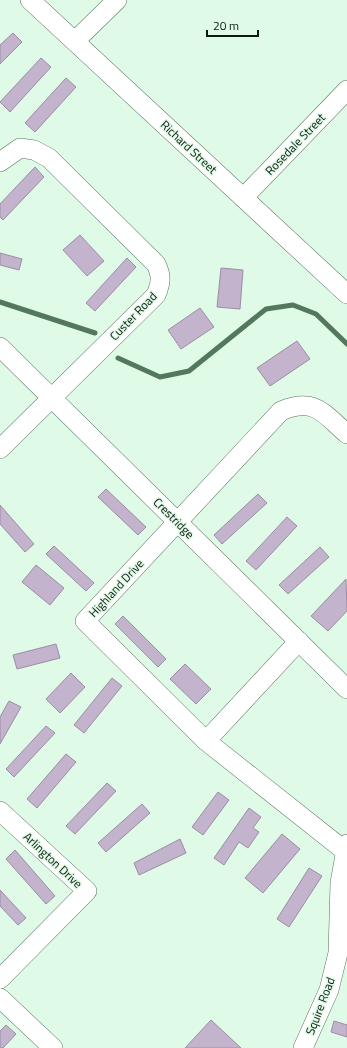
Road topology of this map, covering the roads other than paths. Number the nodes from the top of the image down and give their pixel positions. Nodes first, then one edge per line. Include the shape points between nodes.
1 (30, 0) edge
2 (117, 0) edge
3 (75, 42) junction
4 (347, 90) edge
5 (3, 154) edge
6 (243, 198) junction
7 (347, 294) edge
8 (0, 347) edge
9 (52, 398) junction
10 (347, 434) edge
11 (0, 449) edge
12 (178, 522) junction
13 (299, 641) junction
14 (347, 689) edge
15 (206, 741) junction
16 (0, 811) edge
17 (346, 848) edge
18 (0, 979) edge
19 (0, 998) edge
20 (53, 1048) edge
21 (303, 1048) edge

1 - 3 street, Richard Street
2 - 3 street
3 - 6 street, Richard Street
4 - 6 street, Rosedale Street
5 - 9 street, Custer Road via 20,148 34,150 49,158 156,264 161,273 161,284 156,295
6 - 7 street, Richard Street
8 - 9 street, Crestridge
9 - 11 street, Custer Road
9 - 12 street, Crestridge
10 - 12 street, Highland Drive via 316,407 292,406 281,411
12 - 13 street, Crestridge
12 - 15 street, Highland Drive via 85,621
13 - 14 street, Crestridge
13 - 15 street
15 - 17 street, Highland Drive
16 - 18 street, Arlington Drive via 87,891
17 - 21 street, Squire Road via 340,883 338,953 329,990
19 - 20 street

